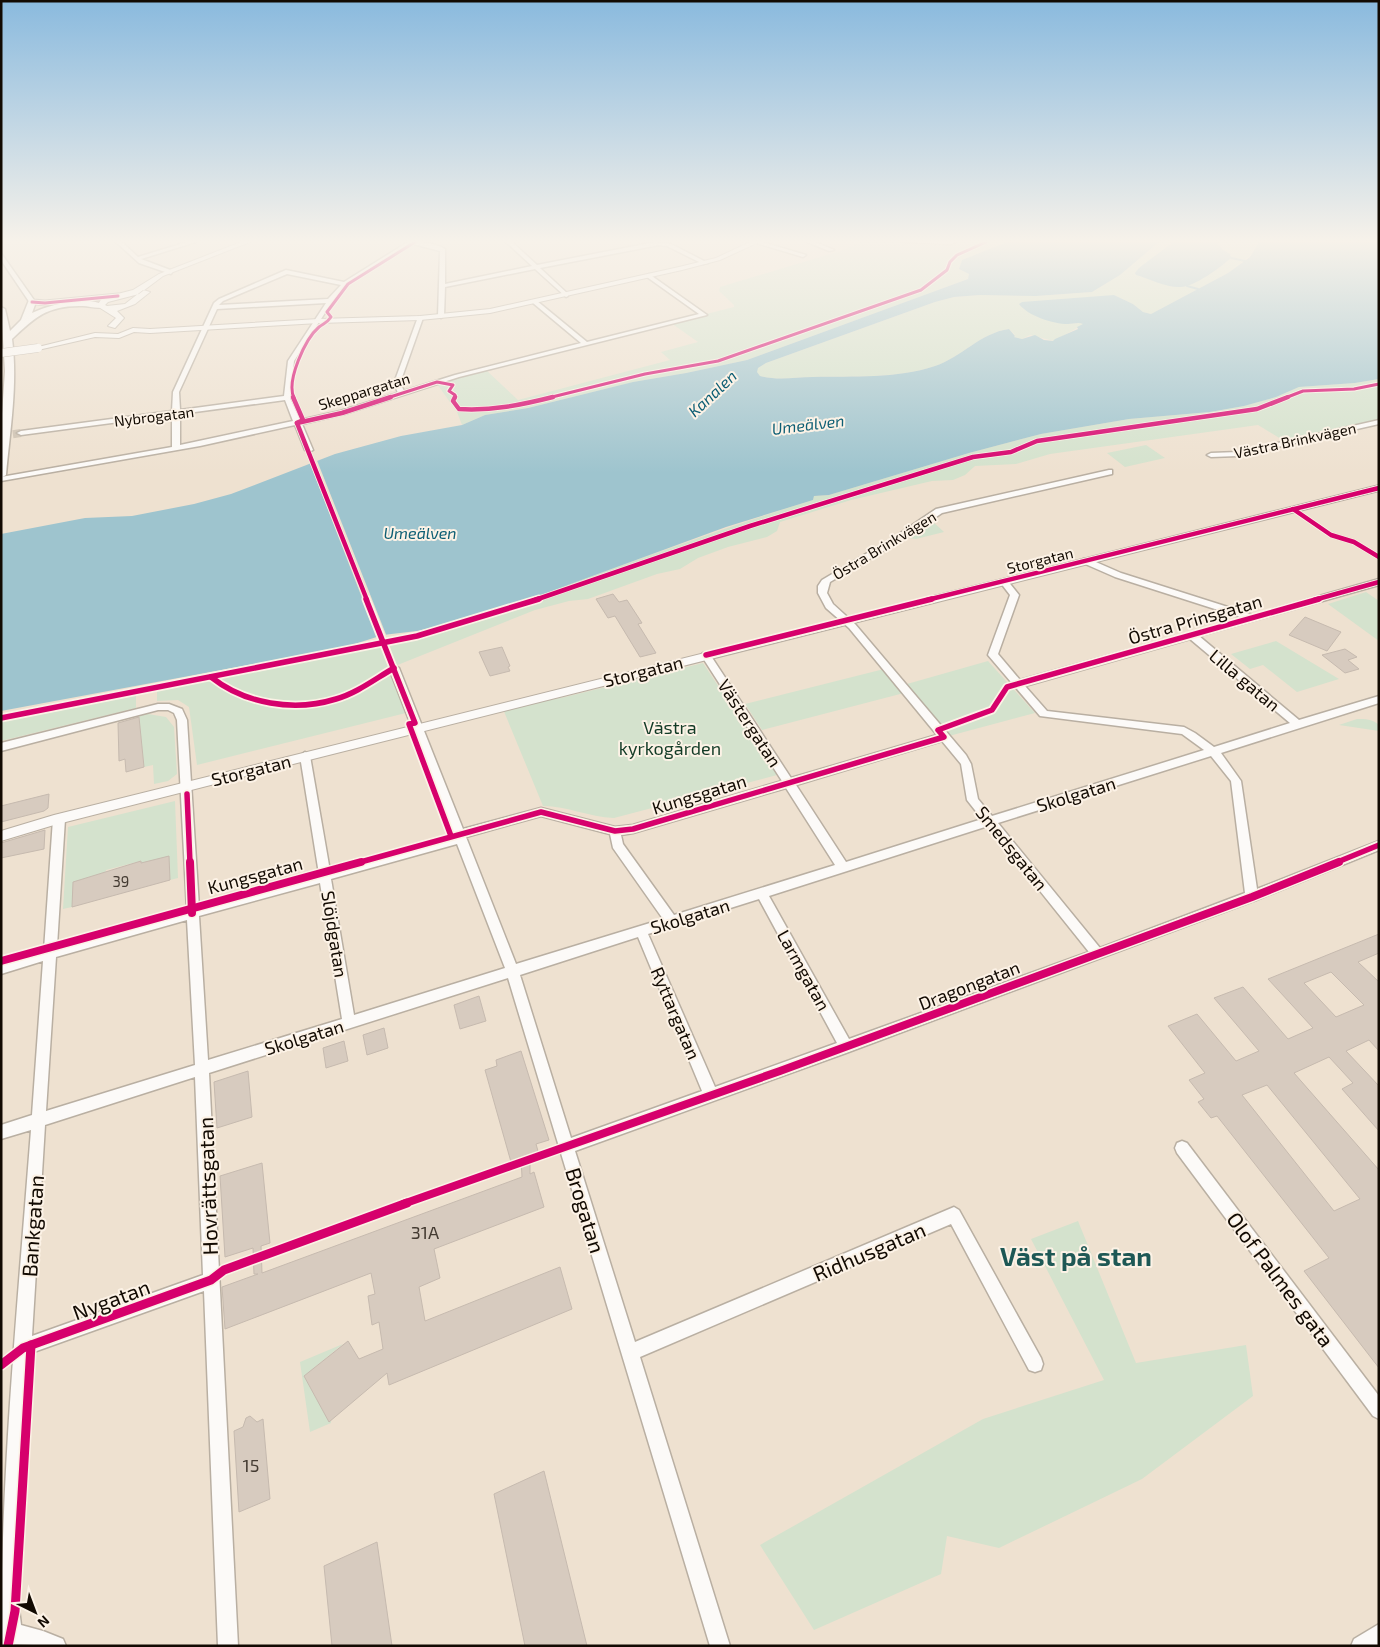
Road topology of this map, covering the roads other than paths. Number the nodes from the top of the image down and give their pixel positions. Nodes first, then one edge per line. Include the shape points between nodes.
1 (420, 318) edge
2 (3, 319) edge
3 (25, 319) edge
4 (29, 319) edge
5 (119, 319) edge
6 (132, 319) edge
7 (210, 319) edge
8 (391, 319) edge
9 (555, 319) edge
10 (688, 319) edge
11 (319, 321) junction
12 (24, 322) junction
13 (132, 323) junction
14 (206, 327) junction
15 (107, 330) junction
16 (8, 339) junction
17 (586, 344) junction
18 (1, 352) edge
19 (402, 393) junction
20 (286, 398) junction
21 (176, 414) junction
22 (1379, 422) edge
23 (297, 423) junction
24 (21, 433) tunnel mouth
25 (176, 448) junction
26 (309, 450) dead end
27 (1211, 455) dead end
28 (1109, 472) dead end
29 (1, 475) edge
30 (1, 479) edge
31 (1379, 488) edge
32 (1086, 561) junction
33 (1004, 582) junction
34 (1379, 582) edge
35 (1253, 618) junction
36 (846, 620) junction
37 (1193, 636) junction
38 (706, 655) junction
39 (394, 668) dead end
40 (1019, 684) junction
41 (1377, 702) edge
42 (1297, 724) junction
43 (417, 728) junction
44 (944, 737) junction
45 (1, 747) edge
46 (1213, 752) junction
47 (305, 756) junction
48 (790, 783) junction
49 (187, 786) junction
50 (56, 819) junction
51 (992, 821) junction
52 (3, 831) edge
53 (615, 831) junction
54 (460, 834) junction
55 (1379, 845) edge
56 (843, 867) junction
57 (326, 876) junction
58 (762, 894) junction
59 (1252, 897) junction
60 (192, 913) junction
61 (671, 921) junction
62 (641, 932) junction
63 (1098, 953) junction
64 (49, 955) junction
65 (1, 969) edge
66 (513, 972) junction
67 (349, 1023) junction
68 (846, 1047) junction
69 (202, 1069) junction
70 (711, 1095) junction
71 (39, 1120) junction
72 (1, 1132) edge
73 (567, 1147) junction
74 (1182, 1148) dead end
75 (211, 1280) junction
76 (23, 1348) junction
77 (630, 1353) junction
78 (1035, 1364) dead end
79 (1379, 1410) edge
80 (6, 1633) edge
81 (1379, 1634) edge
82 (56, 1646) edge
83 (228, 1646) edge
84 (720, 1646) edge
85 (1361, 1646) edge

1 - 19 street via 397,383
2 - 16 main road
3 - 12 main road
4 - 12 main road
5 - 15 street
6 - 13 street
7 - 14 street
8 - 11 street
9 - 17 street
10 - 17 street, Skeppargatan
11 - 14 street
11 - 20 street via 291,361
12 - 16 main road
13 - 14 street via 150,331
13 - 15 street
13 - 15 street via 119,336
14 - 21 street via 178,388
15 - 18 street, bridge via 38,347
16 - 29 main road via 9,405
17 - 19 street, Skeppargatan via 456,376
19 - 23 street, Skeppargatan via 342,413
20 - 21 street, Nybrogatan
20 - 23 street
21 - 24 street, Nybrogatan
21 - 25 street
22 - 27 street, Västra Brinkvägen via 1238,454
23 - 25 street, Skeppargatan
23 - 26 street
25 - 30 street, Skeppargatan
28 - 36 street, Östra Brinkvägen via 945,509 932,515 826,580 822,594 839,617
31 - 32 street, Storgatan
32 - 33 street, Storgatan
32 - 35 street via 1118,575
33 - 36 street, Storgatan
33 - 40 street via 1015,595 993,655
34 - 35 street, Östra Prinsgatan
35 - 37 street, Östra Prinsgatan
36 - 38 street, Storgatan
36 - 44 street, Smedsgatan
37 - 40 street, Östra Prinsgatan
37 - 42 street, Lilla gatan
38 - 43 street, Storgatan
38 - 48 street, Västergatan
39 - 43 street, Brogatan
40 - 46 street via 1044,714 1184,731
41 - 42 street, Skolgatan
42 - 46 street, Skolgatan
43 - 47 street, Storgatan
43 - 54 street, Brogatan
44 - 48 street, Kungsgatan
44 - 51 street, Smedsgatan via 966,764 973,800
45 - 49 street, Hovrättsgatan via 168,707 178,711 182,720
46 - 51 street, Skolgatan
46 - 59 street via 1236,781
47 - 49 street, Storgatan
47 - 57 street, Slöjdgatan
48 - 53 street, Kungsgatan via 641,827
48 - 56 street, Västergatan
49 - 50 street, Storgatan
49 - 60 street, Hovrättsgatan
50 - 52 street, Storgatan
50 - 64 street, Bankgatan
51 - 56 street, Skolgatan
51 - 63 street, Smedsgatan
53 - 54 street, Kungsgatan via 541,812
53 - 61 street via 617,845
54 - 57 street, Kungsgatan via 453,841
54 - 66 street, Brogatan
55 - 59 street, Dragongatan
56 - 58 street, Skolgatan
57 - 60 street, Kungsgatan
57 - 67 street, Slöjdgatan
58 - 61 street, Skolgatan
58 - 68 street, Larmgatan
59 - 63 street, Dragongatan
60 - 64 street, Kungsgatan
60 - 69 street, Hovrättsgatan
61 - 62 street, Skolgatan
62 - 66 street, Skolgatan
62 - 70 street, Ryttargatan
63 - 68 street, Dragongatan
64 - 65 street, Kungsgatan
64 - 71 street, Bankgatan
66 - 67 street, Skolgatan
66 - 73 street, Brogatan
67 - 69 street, Skolgatan
68 - 70 street, Dragongatan
69 - 71 street, Skolgatan
69 - 75 street, Hovrättsgatan
70 - 73 street, Dragongatan
71 - 72 street, Skolgatan
71 - 76 street, Bankgatan
73 - 77 street, Brogatan
74 - 79 street, Olof Palmes gata
75 - 76 street, Nygatan
75 - 83 street, Hovrättsgatan
76 - 80 street, Bankgatan
77 - 78 street, Ridhusgatan via 954,1216
77 - 84 street, Brogatan
80 - 82 street via 45,1640
81 - 85 street

